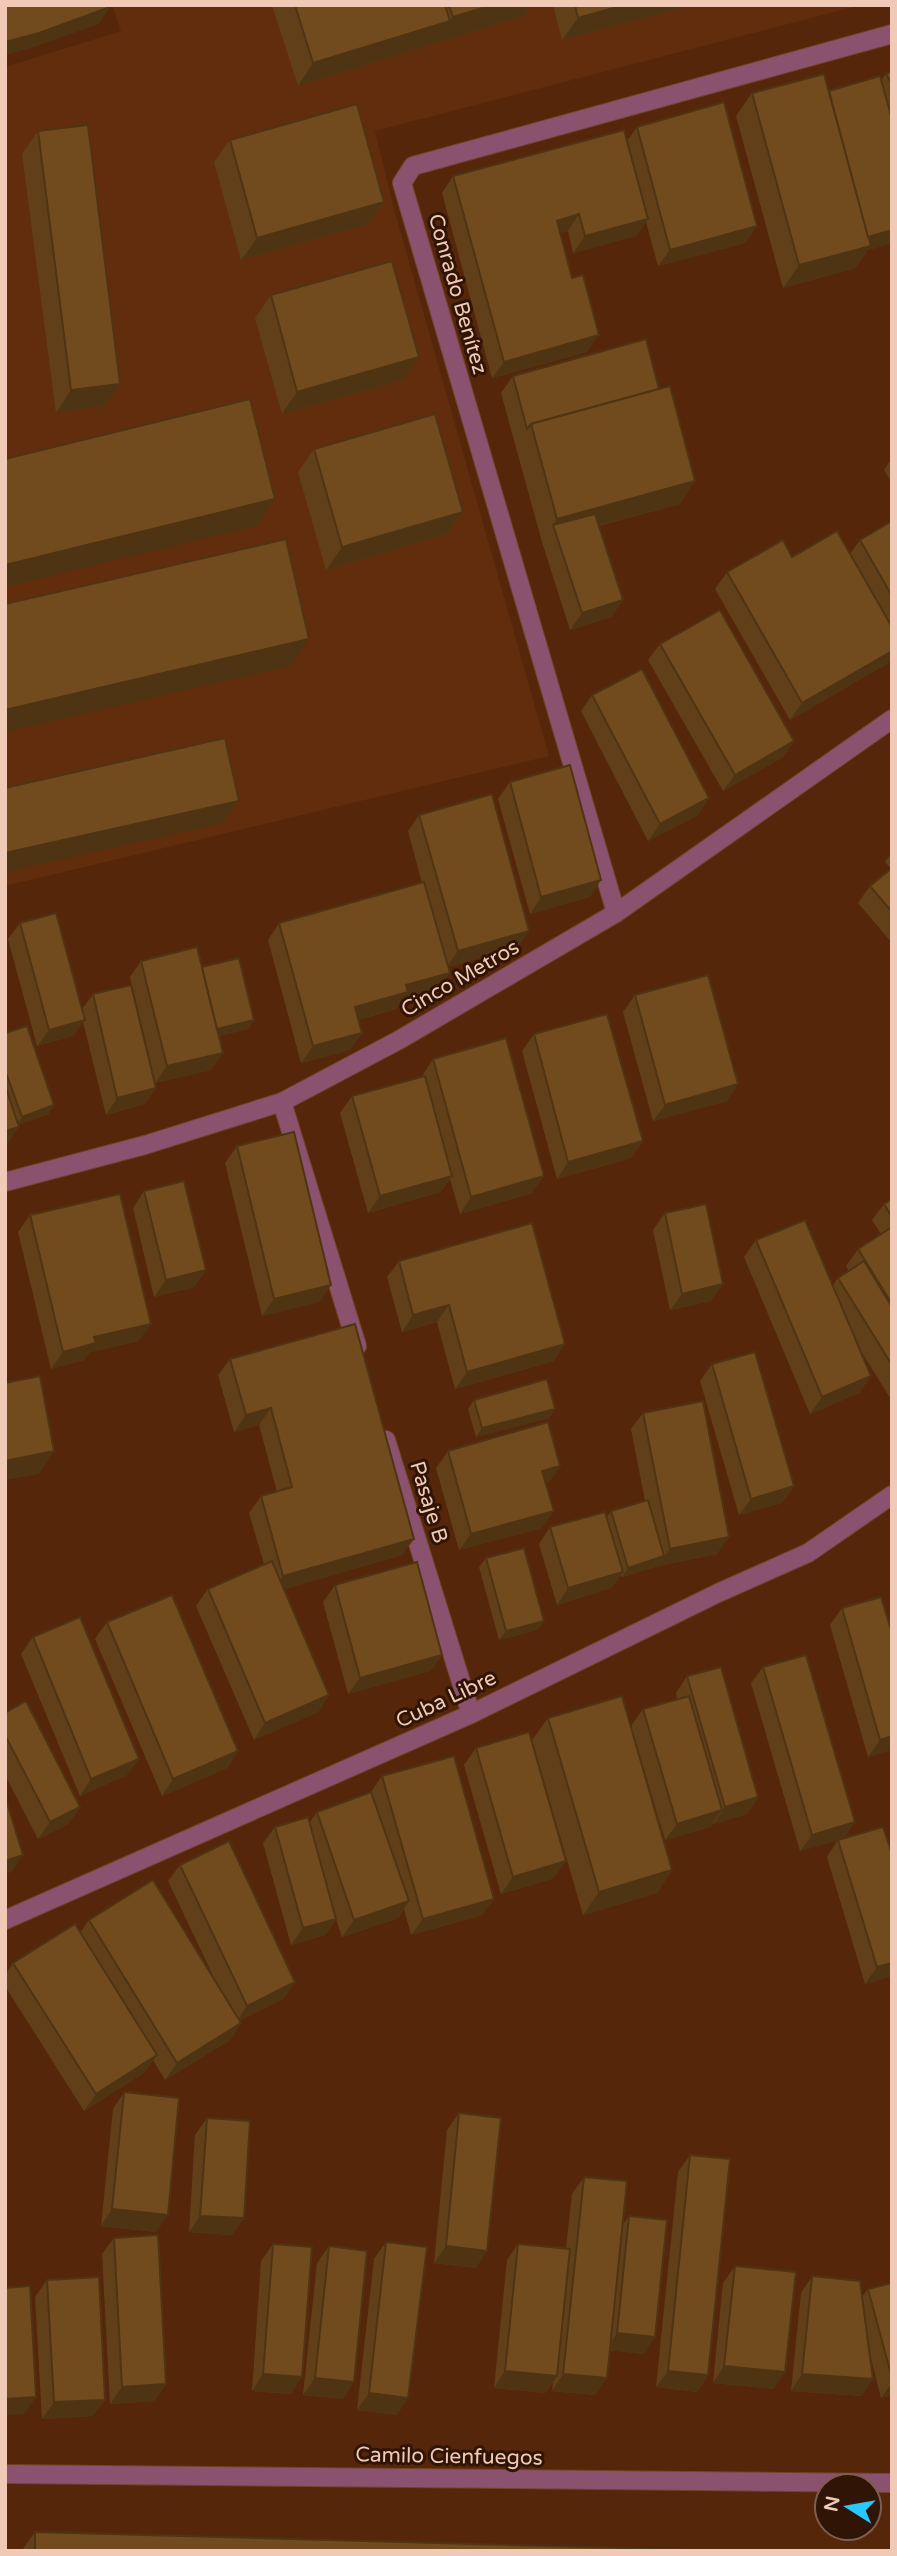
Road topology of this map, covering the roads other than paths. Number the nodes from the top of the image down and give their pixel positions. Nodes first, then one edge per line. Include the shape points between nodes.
1 (892, 34) edge
2 (892, 719) edge
3 (616, 913) junction
4 (282, 1102) junction
5 (5, 1182) edge
6 (364, 1368) edge
7 (380, 1422) edge
8 (892, 1495) edge
9 (471, 1714) junction
10 (5, 1920) edge
11 (5, 2474) edge
12 (892, 2483) edge

1 - 3 street, Conrado Benítez via 413,166 402,183
2 - 3 street, Cinco Metros
3 - 4 street, Cinco Metros via 399,1040
4 - 5 street, Cinco Metros
4 - 6 street
7 - 9 street, Pasaje B
8 - 9 street, Cuba Libre via 808,1553
9 - 10 street, Cuba Libre
11 - 12 street, Camilo Cienfuegos

